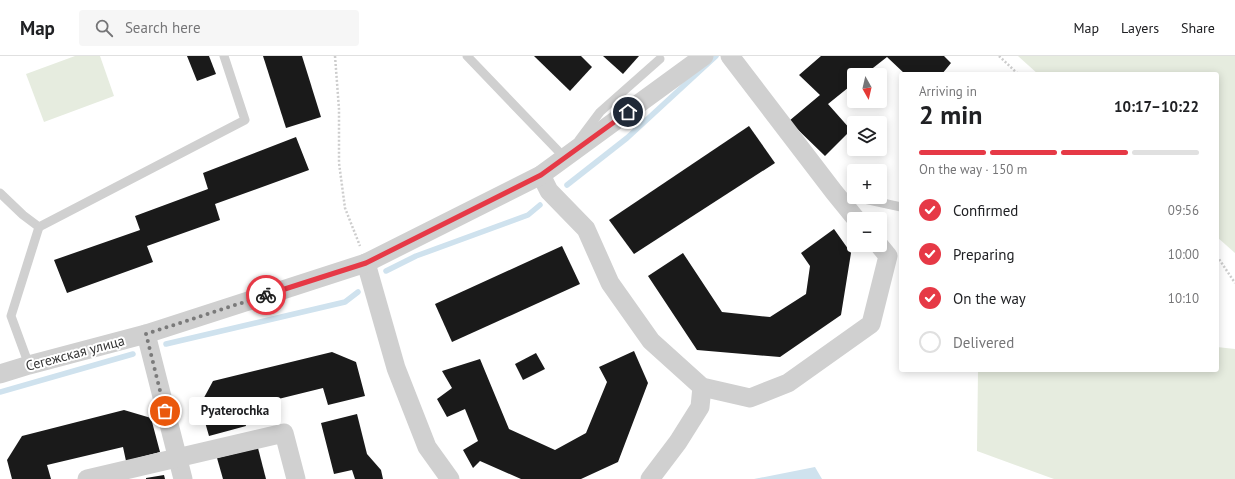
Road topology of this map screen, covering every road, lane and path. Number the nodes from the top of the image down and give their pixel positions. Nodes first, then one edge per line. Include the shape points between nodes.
1 (224, 56) edge
2 (335, 56) edge
3 (468, 56) edge
4 (704, 56) edge
5 (730, 56) edge
6 (999, 56) edge
7 (660, 59) dead end
8 (1016, 72) edge
9 (565, 158) junction
10 (541, 175) junction
11 (834, 192) junction
12 (0, 193) edge
13 (847, 195) edge
14 (887, 204) edge
15 (899, 207) edge
16 (850, 212) edge
17 (39, 227) junction
18 (885, 252) edge
19 (1219, 259) edge
20 (366, 263) junction
21 (1235, 284) edge
22 (146, 334) junction
23 (29, 365) junction
24 (0, 374) edge
25 (702, 387) junction
26 (177, 457) junction
27 (87, 479) edge
28 (183, 479) edge
29 (296, 479) edge
30 (450, 479) edge
31 (650, 479) edge

1 - 17 lane via 245,120
2 - 20 path via 339,109 339,163 345,208
3 - 9 lane
4 - 9 street, Сегежская улица
5 - 11 street
6 - 8 path
7 - 9 lane via 600,112
9 - 10 street, Сегежская улица
10 - 20 street, Сегежская улица
10 - 25 street via 549,191 586,229 610,283 651,340
11 - 13 lane
11 - 16 street
12 - 17 lane
14 - 15 lane
17 - 23 lane via 11,316
18 - 25 street via 888,256 871,324 788,383 750,398
19 - 21 path
20 - 22 street, Сегежская улица
20 - 30 street via 396,368 427,447
22 - 23 street, Сегежская улица
22 - 26 street
23 - 24 street, Сегежская улица
25 - 31 street via 700,407
26 - 27 street
26 - 28 street
26 - 29 street via 284,433

